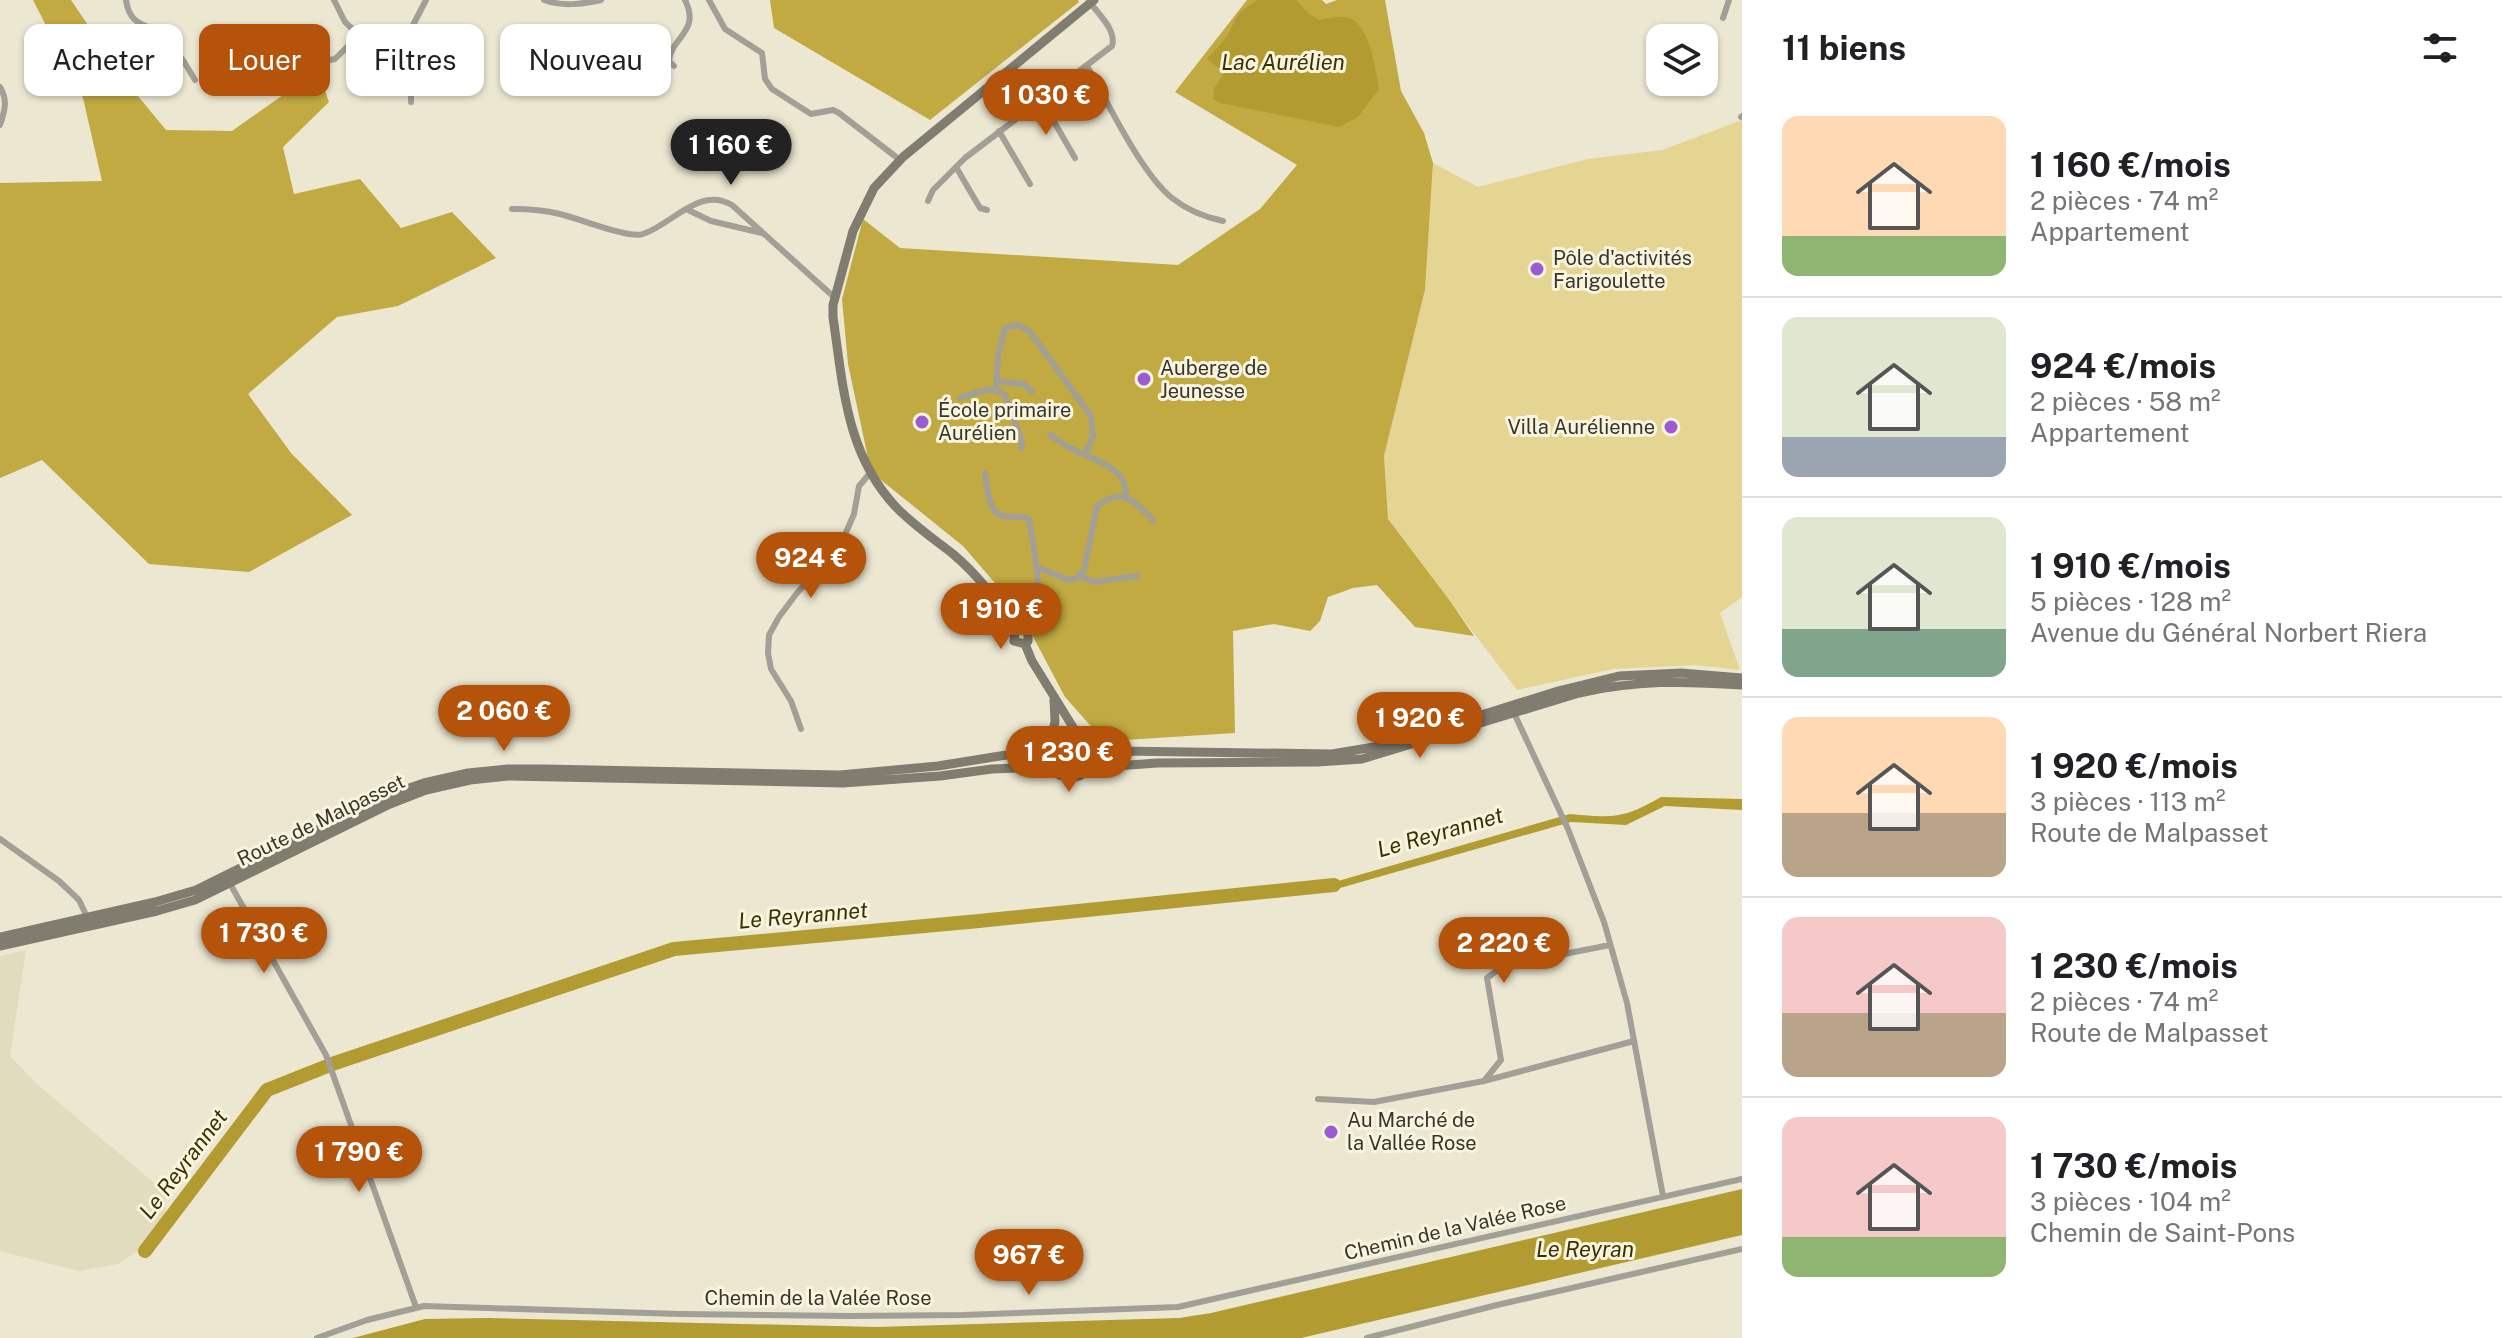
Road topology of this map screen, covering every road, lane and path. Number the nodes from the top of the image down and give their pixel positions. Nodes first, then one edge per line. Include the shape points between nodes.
1 (126, 0) edge
2 (334, 0) edge
3 (426, 0) edge
4 (544, 0) edge
5 (601, 0) edge
6 (685, 0) edge
7 (709, 0) edge
8 (1729, 0) edge
9 (1090, 1) edge
10 (1723, 18) dead end
11 (347, 24) edge
12 (414, 24) edge
13 (346, 48) edge
14 (330, 60) edge
15 (674, 66) dead end
16 (1087, 66) junction
17 (195, 80) dead end
18 (0, 87) edge
19 (411, 96) edge
20 (1042, 101) junction
21 (411, 102) dead end
22 (0, 125) edge
23 (999, 131) junction
24 (1075, 158) dead end
25 (900, 160) junction
26 (956, 167) junction
27 (1030, 184) dead end
28 (928, 201) dead end
29 (512, 209) dead end
30 (686, 209) junction
31 (987, 210) dead end
32 (1223, 221) dead end
33 (763, 233) junction
34 (834, 297) junction
35 (997, 381) junction
36 (996, 389) junction
37 (1032, 391) dead end
38 (960, 398) dead end
39 (1050, 435) dead end
40 (1021, 448) dead end
41 (1085, 455) junction
42 (871, 472) junction
43 (985, 473) dead end
44 (1125, 497) junction
45 (1153, 520) dead end
46 (1037, 567) junction
47 (1080, 576) junction
48 (1137, 576) dead end
49 (1015, 631) junction
50 (1028, 631) junction
51 (1025, 644) junction
52 (1742, 678) edge
53 (1742, 685) edge
54 (1052, 693) junction
55 (1514, 713) junction
56 (801, 729) dead end
57 (1076, 732) junction
58 (1050, 741) junction
59 (1090, 744) junction
60 (1050, 767) junction
61 (1088, 768) junction
62 (0, 839) edge
63 (228, 880) junction
64 (87, 917) junction
65 (0, 937) edge
66 (1610, 945) junction
67 (0, 946) edge
68 (1634, 1041) junction
69 (1484, 1081) junction
70 (1318, 1099) dead end
71 (1742, 1179) edge
72 (1663, 1196) junction
73 (1742, 1249) edge
74 (416, 1307) junction
75 (317, 1338) edge
76 (1367, 1338) edge

1 - 17 street via 132,16 162,34
2 - 11 street
3 - 12 street
4 - 5 street via 571,5
6 - 15 street via 690,20 669,55
7 - 25 street via 725,29 762,53 765,79 772,89 811,114 839,113
8 - 10 street
9 - 16 street via 1115,40
9 - 25 main road
13 - 14 street
16 - 20 street
16 - 32 street via 1135,151 1170,197 1189,210
18 - 22 street via 6,96
19 - 21 street
20 - 23 street
20 - 24 street
23 - 26 street
23 - 27 street
25 - 34 main road via 861,211
26 - 28 street
26 - 31 street via 980,208
29 - 30 street via 560,214 641,235
30 - 33 street via 711,221
30 - 33 street via 722,200
33 - 34 street
34 - 42 main road via 848,418
35 - 36 street
35 - 37 street via 1023,384
35 - 41 street via 1005,328 1018,325 1030,332 1091,416 1093,436
36 - 38 street
36 - 40 street via 1005,395
39 - 41 street
41 - 44 street via 1120,476
42 - 49 main road via 894,505 985,585
42 - 56 street via 859,486 841,544 797,593 769,635 771,669
43 - 46 street via 996,513 1029,519
44 - 45 street
44 - 47 street via 1097,506
46 - 47 street via 1068,580
46 - 50 street via 1037,614
47 - 48 street via 1094,582
49 - 50 main road
49 - 51 main road via 1014,641
50 - 51 main road
51 - 54 main road
52 - 59 main road via 1681,673 1619,676 1386,745 1332,754 1120,751
53 - 55 main road via 1680,680 1610,686
54 - 57 main road
54 - 58 main road
55 - 61 main road via 1362,759
55 - 66 street via 1568,829
57 - 58 main road via 1068,730
57 - 59 main road
58 - 60 main road
58 - 63 main road, Route de Malpasset via 1037,750 840,775 544,769 468,773 386,796
59 - 61 main road
60 - 61 main road via 1071,778
60 - 63 main road, Route de Malpasset via 843,783 508,776 470,780 390,804
62 - 64 street via 59,881 79,900
63 - 64 main road, Route de Malpasset
63 - 67 main road, Route de Malpasset via 195,900 157,911
63 - 74 street via 329,1066
64 - 65 main road, Route de Malpasset
66 - 68 street
66 - 69 street via 1503,966 1487,978 1501,1060
68 - 69 street
68 - 72 street
69 - 70 street via 1374,1102
71 - 72 street, Chemin de la Valée Rose
72 - 74 street, Chemin de la Valée Rose via 1178,1307 849,1316
73 - 76 street
74 - 75 street, Chemin de la Valée Rose

